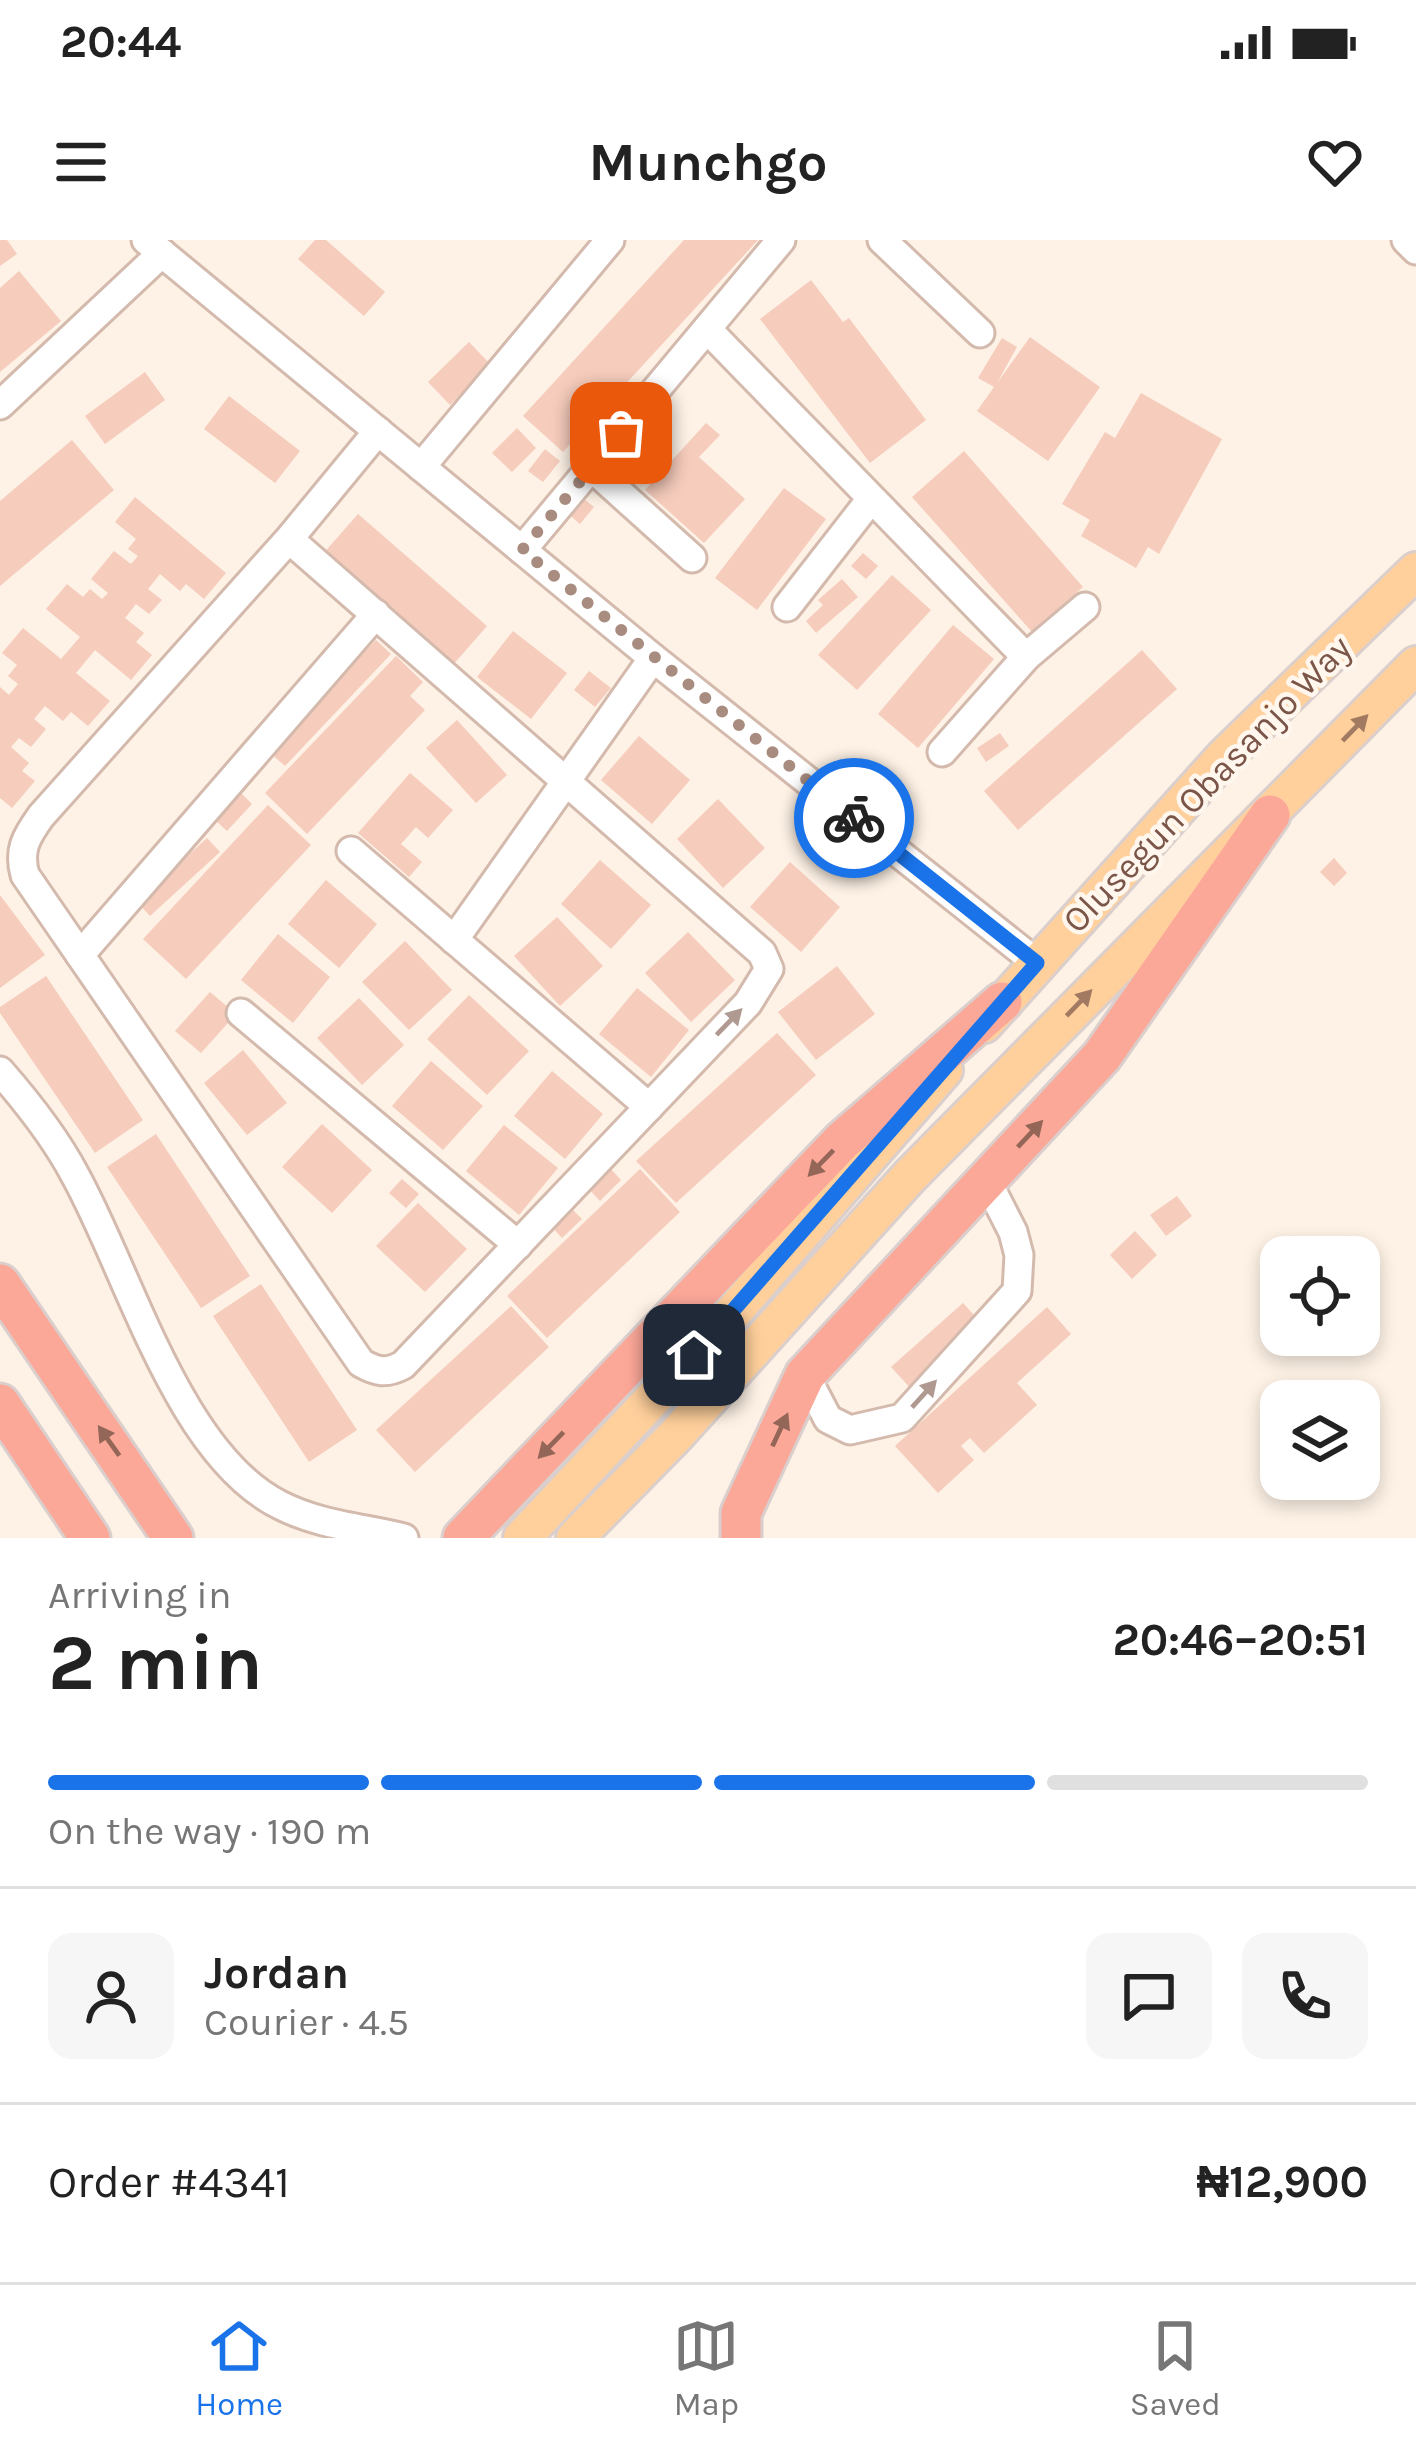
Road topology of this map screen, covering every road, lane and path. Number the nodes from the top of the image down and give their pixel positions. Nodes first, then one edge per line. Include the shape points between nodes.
1 (610, 240) edge
2 (781, 240) edge
3 (881, 240) edge
4 (1406, 240) edge
5 (154, 247) edge
6 (1416, 250) edge
7 (707, 328) junction
8 (980, 333) dead end
9 (0, 405) edge
10 (378, 431) junction
11 (422, 467) junction
12 (592, 468) junction
13 (871, 499) junction
14 (289, 538) junction
15 (522, 550) junction
16 (692, 558) dead end
17 (1416, 571) edge
18 (787, 607) dead end
19 (1084, 607) dead end
20 (376, 614) junction
21 (1026, 657) junction
22 (653, 658) junction
23 (1416, 665) edge
24 (942, 752) dead end
25 (567, 781) junction
26 (1270, 815) junction
27 (352, 851) dead end
28 (454, 940) junction
29 (80, 955) junction
30 (1037, 963) junction
31 (1002, 1002) junction
32 (242, 1013) dead end
33 (0, 1071) edge
34 (649, 1107) junction
35 (987, 1180) junction
36 (518, 1245) junction
37 (0, 1284) edge
38 (806, 1375) junction
39 (0, 1404) edge
40 (90, 1538) edge
41 (173, 1538) edge
42 (404, 1538) edge
43 (463, 1538) edge
44 (522, 1538) edge
45 (575, 1538) edge
46 (742, 1538) edge

1 - 11 street
2 - 7 street
3 - 8 street
4 - 6 street
5 - 9 street
5 - 10 street
7 - 12 street
7 - 13 street
10 - 11 street
10 - 14 street
11 - 15 street
12 - 15 street
12 - 16 street
13 - 18 street
13 - 21 street
14 - 20 street
14 - 29 street via 24,840 25,875
15 - 22 street
17 - 30 main road, Olusegun Obasanjo Way via 1225,756
19 - 21 street
20 - 25 street
20 - 29 street
21 - 24 street
22 - 25 street
22 - 30 street
26 -> 23 main road, Olusegun Obasanjo Way
25 - 28 street
34 -> 25 street via 748,1003 769,969 762,952
35 -> 26 highway via 1102,1056
45 -> 26 main road, Olusegun Obasanjo Way via 909,1177
27 - 28 street
28 - 34 street
29 - 36 street via 361,1364 390,1372 403,1366
30 - 31 main road, Olusegun Obasanjo Way
31 -> 43 highway via 842,1141
31 - 44 main road, Olusegun Obasanjo Way via 723,1324
32 - 36 street
33 - 42 street via 77,1177 206,1439 243,1481 281,1506
34 - 36 street
35 - 38 highway
38 -> 35 street via 828,1419 850,1430 902,1418 1017,1291 1013,1232
41 -> 37 highway
46 -> 38 highway via 741,1513
39 - 40 highway

